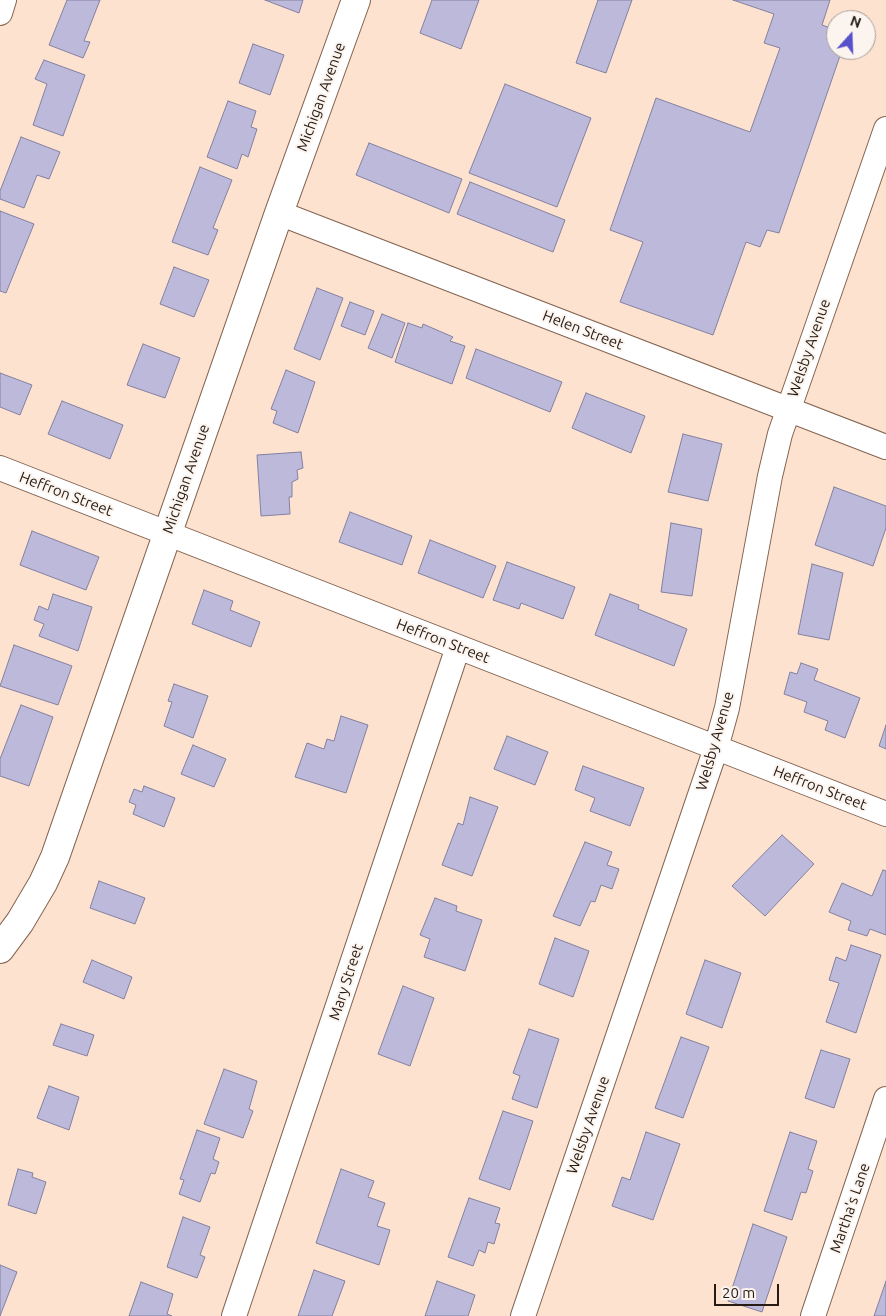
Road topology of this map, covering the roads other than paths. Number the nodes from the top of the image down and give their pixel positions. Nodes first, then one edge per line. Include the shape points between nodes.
1 (4, 0) edge
2 (356, 0) edge
3 (0, 13) edge
4 (886, 129) edge
5 (279, 213) junction
6 (787, 409) junction
7 (886, 447) edge
8 (0, 468) edge
9 (166, 533) junction
10 (458, 647) junction
11 (716, 748) junction
12 (886, 814) edge
13 (0, 949) edge
14 (886, 1099) edge
15 (234, 1316) edge
16 (524, 1316) edge
17 (814, 1316) edge

1 - 3 street
2 - 5 street, Michigan Avenue
4 - 6 street, Welsby Avenue
5 - 6 street, Helen Street
5 - 9 street, Michigan Avenue
6 - 7 street, Helen Street
6 - 11 street, Welsby Avenue via 770,476 727,708
8 - 9 street, Heffron Street
9 - 10 street, Heffron Street
9 - 13 street, Michigan Avenue via 54,857 43,883
10 - 11 street, Heffron Street
10 - 15 street, Mary Street
11 - 12 street, Heffron Street
11 - 16 street, Welsby Avenue
14 - 17 street, Martha's Lane

